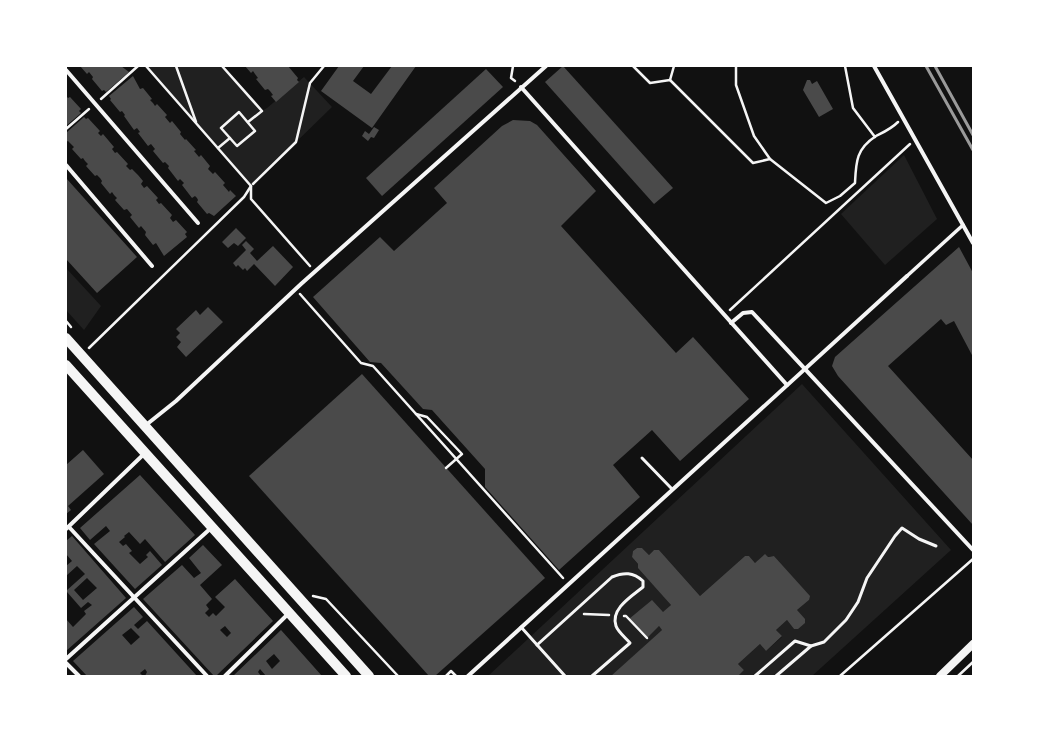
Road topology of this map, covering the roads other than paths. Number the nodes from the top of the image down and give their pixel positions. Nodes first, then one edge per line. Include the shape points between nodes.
1 (546, 66) edge
2 (874, 66) edge
3 (66, 70) edge
4 (522, 87) junction
5 (66, 165) edge
6 (198, 223) dead end
7 (963, 225) junction
8 (973, 243) edge
9 (152, 266) dead end
10 (907, 276) joint
11 (731, 323) junction
12 (66, 338) edge
13 (66, 365) edge
14 (806, 367) junction
15 (787, 385) junction
16 (145, 426) junction
17 (146, 453) junction
18 (642, 458) dead end
19 (672, 490) junction
20 (212, 527) junction
21 (67, 528) edge
22 (936, 546) dead end
23 (973, 550) edge
24 (135, 597) junction
25 (289, 613) junction
26 (521, 627) junction
27 (973, 644) edge
28 (537, 645) junction
29 (811, 646) junction
30 (66, 659) edge
31 (66, 663) edge
32 (79, 676) edge
33 (207, 676) edge
34 (225, 676) edge
35 (346, 676) edge
36 (369, 676) edge
37 (468, 676) edge
38 (565, 676) edge
39 (592, 676) edge
40 (755, 676) edge
41 (776, 676) edge
42 (940, 676) edge

1 - 4 street
2 - 7 street
3 - 6 street
4 - 11 street
4 - 16 street via 315,272 176,401
5 - 9 street
7 - 8 street
7 - 10 street
10 - 14 street
11 - 14 street via 743,313 752,312
11 - 15 street
12 - 16 main road
13 - 17 main road
14 - 15 street
14 - 23 street
15 - 19 street
16 - 36 main road
17 - 20 main road
17 - 21 street
18 - 19 lane
19 - 26 street
20 - 24 street
20 - 25 main road
21 - 24 street
22 - 29 lane via 902,528 867,578 858,602 846,620 824,642
24 - 30 street
24 - 33 street
25 - 34 street
25 - 35 main road
26 - 28 lane
26 - 37 street
27 - 42 main road
28 - 38 lane
28 - 39 lane via 612,577 620,573 637,575 643,581 643,587 618,609 615,623 630,643
29 - 40 lane via 795,641
29 - 41 lane
31 - 32 street

